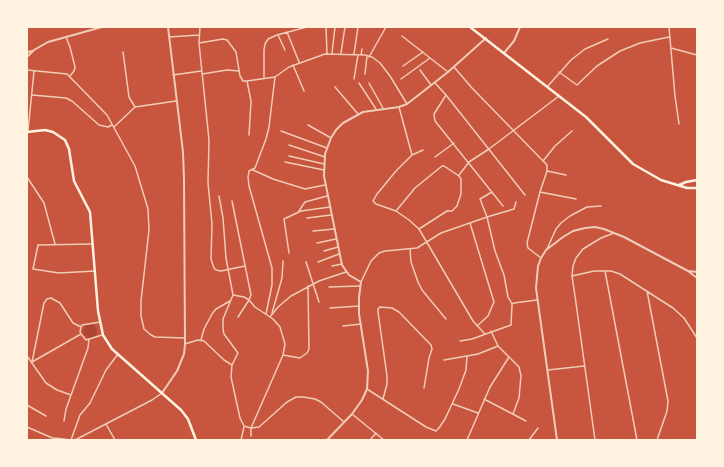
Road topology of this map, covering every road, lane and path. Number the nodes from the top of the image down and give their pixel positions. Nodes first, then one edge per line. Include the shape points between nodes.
1 (102, 27) edge
2 (168, 27) edge
3 (200, 27) edge
4 (307, 27) edge
5 (326, 27) edge
6 (335, 27) edge
7 (345, 27) edge
8 (358, 27) edge
9 (386, 27) edge
10 (470, 27) edge
11 (520, 27) edge
12 (669, 27) edge
13 (287, 32) junction
14 (278, 34) junction
15 (199, 35) junction
16 (402, 36) dead end
17 (66, 37) junction
18 (169, 37) junction
19 (669, 37) junction
20 (486, 38) junction
21 (608, 39) dead end
22 (199, 43) junction
23 (670, 48) junction
24 (362, 49) dead end
25 (34, 50) junction
26 (285, 50) dead end
27 (27, 52) edge
28 (123, 52) dead end
29 (423, 52) junction
30 (327, 53) junction
31 (332, 53) junction
32 (341, 53) junction
33 (504, 53) junction
34 (354, 54) junction
35 (358, 55) junction
36 (361, 55) junction
37 (697, 55) edge
38 (27, 56) edge
39 (368, 56) junction
40 (430, 58) junction
41 (299, 62) junction
42 (293, 65) junction
43 (403, 66) dead end
44 (454, 67) junction
45 (27, 70) edge
46 (420, 70) dead end
47 (34, 71) junction
48 (239, 71) junction
49 (448, 72) junction
50 (559, 72) junction
51 (202, 73) junction
52 (365, 74) dead end
53 (173, 75) junction
54 (70, 76) junction
55 (275, 77) junction
56 (264, 78) junction
57 (354, 79) dead end
58 (401, 79) dead end
59 (247, 81) junction
60 (359, 83) dead end
61 (369, 83) dead end
62 (434, 83) junction
63 (432, 85) junction
64 (336, 87) dead end
65 (547, 87) junction
66 (304, 91) dead end
67 (32, 95) junction
68 (446, 95) junction
69 (559, 96) junction
70 (176, 101) junction
71 (407, 104) junction
72 (135, 107) junction
73 (399, 107) junction
74 (383, 108) junction
75 (376, 109) junction
76 (358, 114) junction
77 (679, 124) dead end
78 (112, 125) junction
79 (308, 125) dead end
80 (114, 128) junction
81 (514, 130) junction
82 (281, 131) dead end
83 (572, 131) dead end
84 (27, 132) edge
85 (250, 135) dead end
86 (331, 138) junction
87 (454, 143) junction
88 (289, 145) dead end
89 (327, 148) junction
90 (489, 149) junction
91 (423, 150) dead end
92 (412, 155) junction
93 (289, 156) dead end
94 (325, 157) junction
95 (435, 157) dead end
96 (543, 161) junction
97 (285, 162) dead end
98 (469, 162) junction
99 (324, 164) junction
100 (547, 168) junction
101 (253, 170) junction
102 (324, 170) junction
103 (566, 175) dead end
104 (459, 176) junction
105 (27, 177) edge
106 (697, 180) edge
107 (325, 185) junction
108 (679, 185) junction
109 (697, 188) edge
110 (492, 192) junction
111 (540, 192) junction
112 (525, 194) dead end
113 (219, 196) dead end
114 (327, 196) junction
115 (576, 199) dead end
116 (232, 201) dead end
117 (516, 202) dead end
118 (503, 206) dead end
119 (601, 206) dead end
120 (330, 207) junction
121 (396, 211) junction
122 (299, 212) junction
123 (331, 215) junction
124 (486, 217) junction
125 (307, 218) dead end
126 (470, 223) junction
127 (334, 229) junction
128 (419, 229) junction
129 (313, 231) dead end
130 (614, 233) junction
131 (336, 239) junction
132 (427, 241) junction
133 (317, 243) dead end
134 (55, 244) junction
135 (93, 244) junction
136 (338, 247) junction
137 (410, 249) junction
138 (546, 250) junction
139 (324, 251) dead end
140 (289, 253) dead end
141 (340, 254) junction
142 (541, 258) junction
143 (283, 261) dead end
144 (306, 262) dead end
145 (318, 262) dead end
146 (342, 264) junction
147 (245, 266) junction
148 (332, 266) dead end
149 (228, 269) junction
150 (95, 271) junction
151 (605, 271) junction
152 (688, 271) junction
153 (346, 272) junction
154 (697, 272) edge
155 (572, 276) junction
156 (697, 278) edge
157 (361, 282) junction
158 (313, 284) junction
159 (308, 286) junction
160 (360, 286) junction
161 (329, 287) dead end
162 (647, 291) junction
163 (232, 295) junction
164 (249, 300) junction
165 (537, 300) junction
166 (230, 301) junction
167 (319, 302) dead end
168 (512, 304) junction
169 (359, 306) junction
170 (330, 308) dead end
171 (266, 314) junction
172 (270, 316) junction
173 (238, 317) dead end
174 (446, 319) dead end
175 (100, 322) junction
176 (361, 324) junction
177 (343, 326) dead end
178 (477, 326) junction
179 (81, 327) junction
180 (492, 331) junction
181 (81, 334) junction
182 (485, 334) junction
183 (103, 335) junction
184 (185, 338) junction
185 (697, 338) edge
186 (89, 339) junction
187 (201, 340) junction
188 (460, 341) dead end
189 (185, 344) junction
190 (498, 346) junction
191 (118, 354) junction
192 (283, 355) junction
193 (27, 356) edge
194 (467, 356) junction
195 (509, 357) junction
196 (444, 360) dead end
197 (32, 362) junction
198 (232, 365) junction
199 (584, 366) junction
200 (547, 370) junction
201 (424, 388) dead end
202 (367, 389) junction
203 (162, 393) junction
204 (71, 395) junction
205 (383, 399) junction
206 (484, 399) junction
207 (453, 404) junction
208 (27, 405) edge
209 (478, 413) junction
210 (352, 414) junction
211 (513, 414) junction
212 (46, 416) dead end
213 (64, 421) dead end
214 (526, 421) dead end
215 (344, 422) junction
216 (106, 423) junction
217 (244, 426) junction
218 (27, 427) edge
219 (251, 428) junction
220 (538, 428) dead end
221 (376, 433) junction
222 (251, 436) dead end
223 (51, 438) junction
224 (57, 440) edge
225 (71, 440) edge
226 (75, 440) edge
227 (115, 440) edge
228 (196, 440) edge
229 (241, 440) edge
230 (327, 440) edge
231 (370, 440) edge
232 (384, 440) edge
233 (467, 440) edge
234 (529, 440) edge
235 (558, 440) edge
236 (595, 440) edge
237 (637, 440) edge
238 (657, 440) edge

1 - 17 street
2 - 18 street
3 - 15 street
4 - 13 street
5 - 30 street
6 - 31 street
7 - 32 street
8 - 34 street
9 - 39 street
10 - 20 main road
11 - 33 street via 514,41
12 - 19 street
13 - 14 street
13 - 41 street
14 - 26 street
14 - 56 street via 268,39 265,44
15 - 18 street
15 - 22 street
16 - 29 street
17 - 25 street via 48,42
17 - 54 street via 75,67
18 - 53 street
19 - 23 street
19 - 50 street via 620,50 597,66 577,85
20 - 33 main road
20 - 44 street
21 - 50 street via 586,49
22 - 48 street via 227,40 236,52
22 - 51 street
23 - 37 street
23 - 77 street
24 - 36 street
25 - 27 street
25 - 38 street
28 - 72 street via 129,97
29 - 40 street
29 - 43 street
30 - 31 street
30 - 41 street
31 - 32 street
32 - 34 street
33 - 65 main road
34 - 35 street
35 - 36 street
35 - 57 street
36 - 39 street
39 - 52 street
39 - 71 street via 380,63
40 - 49 street
40 - 58 street
41 - 42 street
42 - 55 street
42 - 66 street
44 - 49 street
44 - 81 street
45 - 47 street
46 - 63 street
47 - 54 street via 64,73
47 - 67 street
48 - 51 street
48 - 59 street via 241,79
49 - 62 street
50 - 65 street
51 - 53 street
51 - 149 street via 209,140 211,259 216,270
53 - 70 street
54 - 78 street via 107,115
55 - 56 street
55 - 101 street via 269,127
56 - 59 street
59 - 85 street via 251,101
60 - 75 street
61 - 74 street
62 - 63 street
62 - 68 street
63 - 71 street
64 - 76 street
65 - 69 main road
67 - 78 street via 66,98 99,125
67 - 84 street
68 - 87 street via 435,110 433,118
68 - 90 street
69 - 81 street
69 - 108 main road via 590,121 633,164 661,180
70 - 72 street
70 - 184 street via 183,152
71 - 73 street
72 - 80 street
73 - 74 street
73 - 92 street
74 - 75 street
75 - 76 street
76 - 86 street via 343,123
78 - 80 street
79 - 86 street
80 - 184 street via 135,166 148,209 149,230 141,301 144,328 155,337
81 - 90 street
81 - 96 street
82 - 89 street
83 - 96 street
84 - 135 main road via 49,131 68,144 75,186 90,212
86 - 89 street
87 - 95 street
87 - 98 street
88 - 94 street
89 - 94 street
90 - 98 street
90 - 112 street
91 - 92 street
92 - 121 street via 373,201
93 - 99 street
94 - 99 street
96 - 100 street
97 - 102 street
98 - 104 street
98 - 110 street
99 - 102 street
100 - 103 street
100 - 111 street
101 - 107 street via 274,180 305,189
101 - 171 street via 248,171 249,186 272,268 272,285
102 - 107 street
104 - 121 street via 442,166 415,188
104 - 128 street via 461,194 458,206
105 - 134 street via 44,203
106 - 108 main road
107 - 114 street
108 - 109 main road
110 - 118 street
110 - 124 street via 480,199
111 - 115 street
111 - 142 street via 527,245
113 - 149 street
114 - 120 street
114 - 122 street via 305,202
116 - 147 street
117 - 124 street via 514,209
119 - 138 street via 582,209 564,221 556,229
120 - 122 street
120 - 123 street
121 - 128 street
122 - 140 street via 284,219
123 - 125 street
123 - 127 street
124 - 126 street
124 - 168 street
126 - 132 street
126 - 178 street via 494,302 488,316
127 - 129 street
127 - 131 street
128 - 132 street
130 - 138 street via 596,227 584,228 563,237
130 - 152 street
130 - 155 street via 583,249 576,258
131 - 133 street
131 - 136 street
132 - 137 street
132 - 178 street
134 - 135 street
134 - 150 street via 38,246 33,268 64,273
135 - 150 main road
136 - 139 street
136 - 141 street
137 - 157 street via 379,253 371,261
137 - 174 street via 412,266 422,290
138 - 142 street
141 - 145 street
141 - 146 street
142 - 165 street via 536,280
143 - 172 street via 282,278
144 - 158 street
146 - 148 street
146 - 153 street
147 - 149 street
147 - 164 street via 251,295
149 - 163 street
150 - 175 main road
151 - 155 street
151 - 162 street via 620,274
151 - 237 street
152 - 154 street
152 - 156 street
153 - 157 street
153 - 158 street
155 - 199 street
157 - 160 street
158 - 159 street
158 - 167 street
159 - 172 street via 284,301
159 - 192 street via 309,349 300,358
160 - 161 street
160 - 169 street
162 - 185 street via 684,318
162 - 238 street via 668,401
163 - 164 street
163 - 166 street
164 - 171 street
164 - 173 street
165 - 168 street
165 - 200 street
166 - 187 street via 212,314
166 - 198 street via 222,324 224,334 238,353
168 - 180 street via 511,325
169 - 170 street
169 - 176 street
171 - 172 street
172 - 192 street via 283,332
175 - 179 street
175 - 183 main road
176 - 177 street
176 - 202 street via 368,371
178 - 182 street
179 - 181 street
179 - 197 street via 73,323 60,303 47,298
180 - 182 street
180 - 190 street
181 - 186 street via 86,340
181 - 197 street
182 - 188 street
183 - 186 street
183 - 191 main road
184 - 189 street
186 - 204 street
187 - 189 street
187 - 198 street
189 - 203 street via 178,371
190 - 194 street
190 - 195 street
191 - 203 main road
191 - 225 street via 106,370 90,403 80,415
192 - 219 street
193 - 197 street
194 - 196 street
194 - 207 street via 466,370
195 - 206 street
195 - 211 street via 519,367 521,376 519,398
197 - 204 street via 41,377 51,386
198 - 217 street via 232,385
199 - 200 street
199 - 236 street
200 - 235 street
201 - 205 street via 432,348 428,341 399,312 388,307 378,308 387,376
202 - 205 street
202 - 210 street
203 - 216 street
203 - 228 main road via 185,414
204 - 213 street
205 - 207 street via 434,431 439,428
206 - 209 street
206 - 211 street
207 - 209 street
208 - 212 street
209 - 233 street
210 - 215 street
210 - 221 street
211 - 214 street
215 - 219 street via 320,402 303,397 291,399 262,425
215 - 230 street
216 - 226 street
216 - 227 street
217 - 219 street
217 - 229 street
218 - 223 street
219 - 222 street
220 - 234 street
221 - 231 street
221 - 232 street
223 - 224 street
223 - 225 street
225 - 226 street

